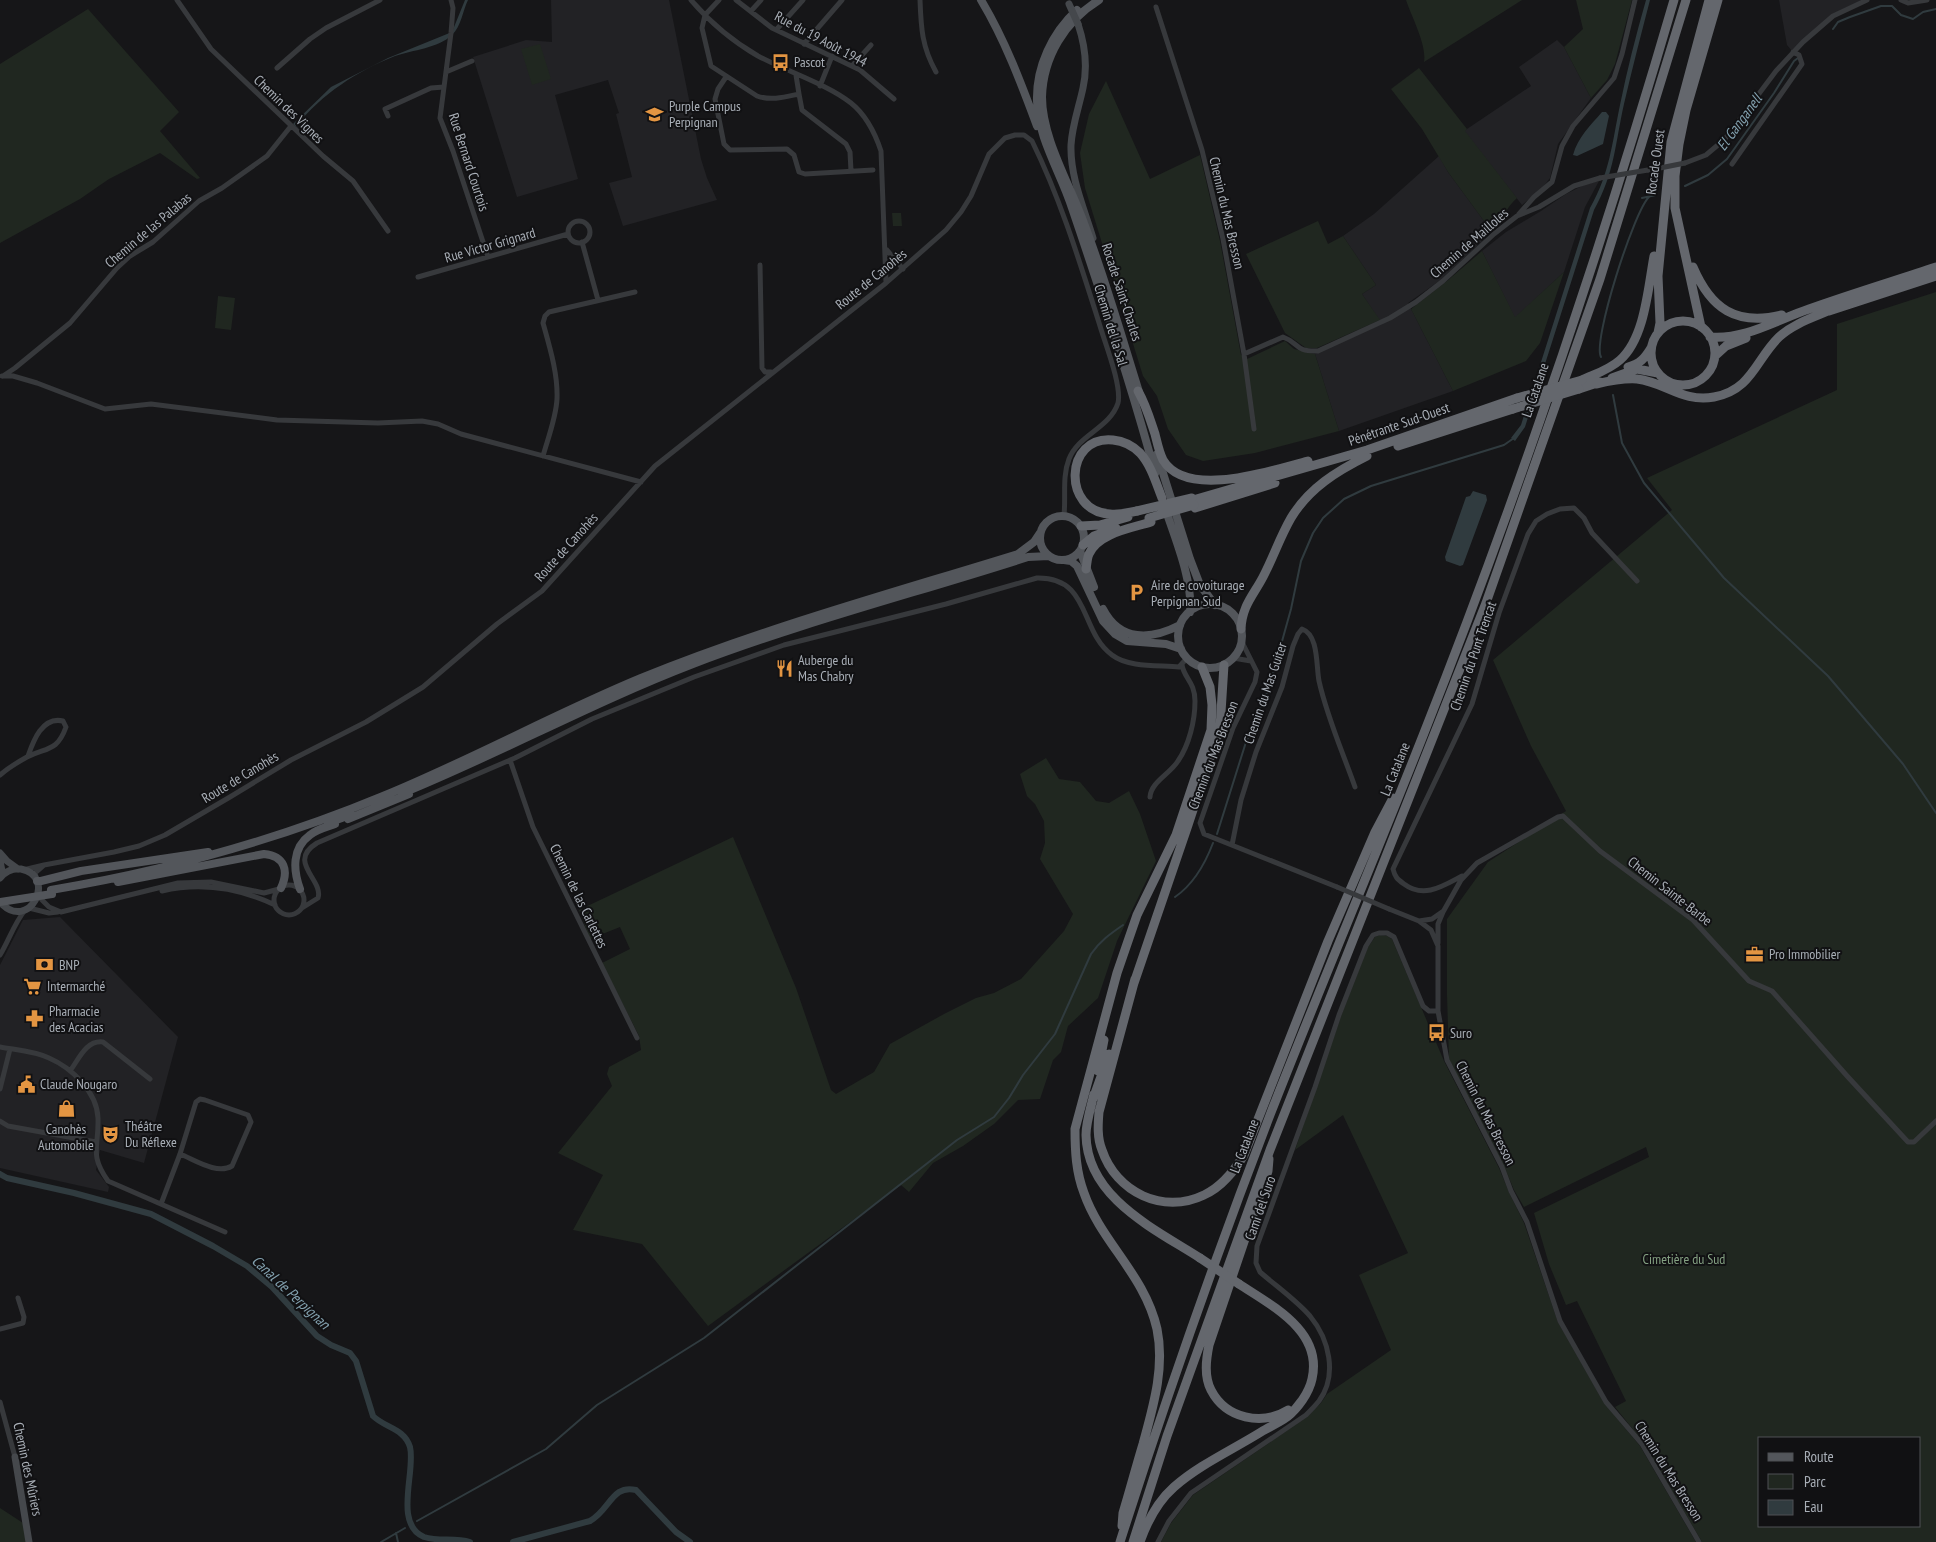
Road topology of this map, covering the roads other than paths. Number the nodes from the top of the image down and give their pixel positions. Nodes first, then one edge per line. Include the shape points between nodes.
1 (177, 0) edge
2 (380, 0) edge
3 (451, 0) edge
4 (690, 0) edge
5 (719, 0) edge
6 (736, 0) edge
7 (761, 0) edge
8 (803, 0) edge
9 (842, 0) edge
10 (920, 0) edge
11 (981, 0) edge
12 (1091, 0) edge
13 (1099, 0) edge
14 (1636, 0) edge
15 (1674, 0) edge
16 (1686, 0) edge
17 (1709, 0) edge
18 (1718, 0) edge
19 (1867, 0) edge
20 (1901, 0) edge
21 (1927, 0) edge
22 (1068, 2) edge
23 (1156, 7) dead end
24 (751, 11) junction
25 (705, 15) junction
26 (777, 29) junction
27 (804, 44) junction
28 (871, 45) dead end
29 (1794, 52) junction
30 (832, 56) junction
31 (472, 61) dead end
32 (852, 66) junction
33 (278, 68) dead end
34 (446, 72) junction
35 (936, 72) dead end
36 (796, 75) junction
37 (726, 77) junction
38 (820, 86) junction
39 (444, 87) junction
40 (799, 94) junction
41 (894, 99) dead end
42 (388, 116) dead end
43 (291, 126) junction
44 (1024, 135) joint
45 (1732, 164) dead end
46 (873, 170) dead end
47 (850, 171) junction
48 (1663, 208) junction
49 (1517, 216) junction
50 (388, 231) dead end
51 (568, 234) junction
52 (582, 242) junction
53 (1085, 244) junction
54 (1682, 244) junction
55 (885, 248) junction
56 (488, 257) junction
57 (760, 265) dead end
58 (1936, 268) edge
59 (902, 269) junction
60 (1936, 276) edge
61 (418, 277) dead end
62 (886, 283) junction
63 (634, 292) dead end
64 (1110, 296) junction
65 (598, 300) junction
66 (1833, 309) junction
67 (1807, 310) junction
68 (1701, 327) junction
69 (1658, 333) junction
70 (1710, 337) junction
71 (1651, 348) junction
72 (1244, 354) junction
73 (1715, 356) junction
74 (772, 372) junction
75 (1658, 373) junction
76 (1, 376) edge
77 (1582, 380) junction
78 (1596, 384) junction
79 (1138, 391) junction
80 (1254, 429) dead end
81 (1367, 453) junction
82 (543, 456) junction
83 (641, 482) junction
84 (1162, 498) junction
85 (1193, 503) junction
86 (1064, 515) junction
87 (1149, 517) junction
88 (1081, 526) junction
89 (1040, 533) junction
90 (1082, 548) junction
91 (1049, 556) junction
92 (1064, 560) junction
93 (1086, 569) junction
94 (1637, 581) dead end
95 (1216, 605) junction
96 (1190, 612) junction
97 (1180, 625) junction
98 (1241, 629) junction
99 (1242, 642) junction
100 (1181, 649) junction
101 (1233, 658) junction
102 (1251, 660) junction
103 (1185, 662) junction
104 (1224, 665) junction
105 (1202, 667) junction
106 (34, 740) junction
107 (45, 751) junction
108 (28, 756) junction
109 (510, 760) junction
110 (0, 775) edge
111 (433, 781) junction
112 (1356, 787) dead end
113 (1402, 789) junction
114 (1150, 797) dead end
115 (311, 824) junction
116 (1232, 845) junction
117 (0, 852) edge
118 (0, 861) edge
119 (44, 865) junction
120 (20, 869) junction
121 (1467, 874) junction
122 (1, 877) edge
123 (35, 879) junction
124 (109, 884) junction
125 (280, 889) junction
126 (300, 889) junction
127 (52, 892) junction
128 (38, 896) junction
129 (0, 897) edge
130 (304, 899) junction
131 (314, 901) junction
132 (0, 902) edge
133 (275, 905) junction
134 (302, 908) junction
135 (28, 909) junction
136 (9, 910) junction
137 (61, 912) junction
138 (1442, 912) junction
139 (1419, 920) junction
140 (16, 922) junction
141 (1438, 946) junction
142 (0, 955) edge
143 (1117, 973) junction
144 (1135, 979) junction
145 (1438, 1011) junction
146 (637, 1038) dead end
147 (0, 1047) edge
148 (10, 1049) junction
149 (70, 1071) junction
150 (150, 1078) dead end
151 (0, 1089) edge
152 (1093, 1098) junction
153 (0, 1121) edge
154 (1936, 1121) edge
155 (96, 1142) junction
156 (1270, 1150) junction
157 (180, 1154) junction
158 (161, 1204) junction
159 (225, 1232) dead end
160 (18, 1298) dead end
161 (0, 1329) edge
162 (0, 1402) edge
163 (1299, 1404) junction
164 (15, 1457) joint
165 (1121, 1539) edge
166 (29, 1542) edge
167 (1132, 1542) edge
168 (1140, 1542) edge
169 (1158, 1542) edge
170 (1699, 1542) edge

1 - 43 street, Chemin des Vignes via 211,48
2 - 33 street via 326,28
3 - 34 street, Rue Bernard Courtois via 452,26
4 - 25 street
5 - 25 street
6 - 24 street, Rue du 19 Août 1944
7 - 24 street
8 - 26 street
9 - 27 street
10 - 35 street via 921,32 925,50
11 - 53 main road via 996,24
12 - 53 main road, Rocade Saint-Charles via 1068,18 1050,46 1039,78 1037,100 1044,137
13 - 64 main road, Rocade Saint-Charles via 1080,13 1061,36 1047,67 1042,99 1051,141
14 - 49 street via 1614,78 1573,126 1562,146 1552,182
15 - 113 highway, La Catalane via 1589,275 1475,600
16 - 156 highway, La Catalane via 1600,279 1486,604
17 - 48 highway, Rocade Ouest via 1671,142
18 - 54 highway, Rocade Ouest via 1679,144 1674,194
19 - 29 street, Chemin de Mailloles via 1833,16
20 - 21 street via 1908,3
22 - 64 main road, bridge via 1084,40 1086,59 1084,87 1071,143 1073,173
23 - 72 street, Chemin du Mas Bresson via 1202,150 1223,239
24 - 26 street, Rue du 19 Août 1944
25 - 36 street via 756,55
25 - 37 street via 702,28 708,60
26 - 27 street, Rue du 19 Août 1944
27 - 30 street, Rue du 19 Août 1944
28 - 32 street
29 - 45 street via 1802,64
29 - 49 street, Chemin de Mailloles, bridge via 1725,139 1706,155 1685,163 1600,178 1574,186
30 - 32 street, Rue du 19 Août 1944
30 - 38 street
31 - 34 street
32 - 41 street, Rue du 19 Août 1944
34 - 39 street, Rue Bernard Courtois
36 - 38 street
36 - 40 street
37 - 40 street via 765,99
37 - 47 street via 715,99 724,144 730,150 788,149 794,155 799,172
38 - 55 street via 850,103 875,134 881,151
39 - 42 street via 431,88 385,109
39 - 56 street, Rue Bernard Courtois via 440,118
40 - 47 street via 802,110 850,149
43 - 50 street, Chemin des Vignes via 353,181
43 - 76 street, Chemin de las Palabas via 267,156 199,201 130,256 70,323
44 - 59 street, Route de Canohès via 1004,138 989,154 962,212
44 - 86 street, Chemin del la Sal via 1032,141 1065,217 1119,394 1111,415 1076,446 1069,458 1064,478
46 - 47 street
48 - 69 highway, Rocade Ouest
48 - 77 highway via 1636,339 1612,366
49 - 72 street, Chemin de Mailloles via 1443,281 1390,318 1318,351 1305,351 1283,337
51 - 52 street via 575,242
51 - 52 street via 574,222 584,222 589,228 589,235
51 - 56 street, Rue Victor Grignard
52 - 65 street
53 - 84 main road, Rocade Saint-Charles
54 - 67 highway via 1707,294 1730,313 1761,319
54 - 68 highway, Rocade Ouest
55 - 59 street
55 - 62 street
56 - 61 street, Rue Victor Grignard
57 - 74 street via 762,368
58 - 67 highway
59 - 62 street, Route de Canohès
60 - 66 highway
62 - 74 street, Route de Canohès
63 - 65 street
64 - 79 main road, Rocade Saint-Charles
65 - 82 street via 549,312 545,316 557,398
66 - 73 highway via 1737,341
66 - 78 highway via 1779,337 1748,379 1725,394 1688,397 1637,380
67 - 70 highway via 1747,333 1727,338
68 - 69 highway via 1690,322 1678,322
68 - 70 highway, Rocade Ouest
69 - 71 highway, Rocade Ouest
70 - 73 highway, Rocade Ouest
71 - 75 highway via 1652,361
71 - 77 highway, Pénétrante Sud-Ouest via 1646,358 1632,366
72 - 80 street, Chemin du Mas Bresson
73 - 75 highway via 1706,375 1695,383 1675,384
74 - 83 street, Route de Canohès via 655,466
75 - 78 highway via 1637,369
76 - 82 street via 38,383 105,409 151,404 277,420 422,421
77 - 81 highway, Pénétrante Sud-Ouest, bridge via 1517,398
78 - 81 highway, Pénétrante Sud-Ouest, bridge
79 - 81 highway via 1147,406 1162,458 1168,466 1197,480 1257,474 1350,451
79 - 95 main road, Rocade Saint-Charles via 1190,559 1200,585
81 - 85 highway, Pénétrante Sud-Ouest via 1297,476
81 - 85 highway, Pénétrante Sud-Ouest
81 - 98 highway via 1329,477 1292,516 1261,582 1246,604
82 - 83 street
83 - 119 street, Route de Canohès via 542,591 497,624 423,687 165,835 139,846
84 - 85 highway, bridge via 1148,465 1134,447 1122,441 1099,441 1082,452 1075,470 1075,482 1079,495 1097,511 1108,514
84 - 96 main road, Rocade Saint-Charles via 1188,581
85 - 87 highway, bridge
86 - 88 main road
86 - 89 main road via 1046,522
87 - 88 highway
87 - 90 highway via 1094,536
87 - 93 highway via 1098,543 1088,555
88 - 90 main road via 1084,535
89 - 91 main road via 1041,546
89 - 115 main road via 1018,554 755,635 652,674 384,796
90 - 92 main road via 1076,556
90 - 93 main road
91 - 92 main road
91 - 111 main road via 1028,557 757,640 599,703
92 - 100 main road via 1077,566 1104,621 1115,634 1127,641 1166,644
93 - 97 main road via 1109,620 1122,632 1150,636 1164,634
94 - 121 street, Chemin du Punt Trencat via 1592,533 1574,508 1547,514 1536,521 1528,534 1499,613 1472,704 1393,869 1396,878 1408,888 1422,892
95 - 96 main road via 1206,604
95 - 98 main road via 1232,613
96 - 97 main road
97 - 100 main road
98 - 99 main road
99 - 101 main road
99 - 102 street, Chemin du Mas Bresson
100 - 103 main road
101 - 102 street
101 - 104 main road
102 - 116 street, Chemin du Mas Bresson via 1257,672 1255,682 1233,728 1200,823 1204,834
103 - 105 main road
103 - 109 street via 1179,667 1126,662 1113,656 1098,640 1080,600 1070,588 1050,578 1037,578 784,645 694,677 592,719
103 - 114 street via 1183,670 1191,681 1195,697 1187,744 1169,774 1155,784
104 - 105 main road
104 - 144 highway via 1220,728
105 - 143 highway via 1210,687 1210,730 1176,836 1138,915
106 - 107 street
106 - 107 street via 51,721 62,721 66,727 62,738
106 - 108 street
107 - 108 street
108 - 110 street
109 - 131 street via 311,847 305,860 318,889 318,898
109 - 146 street, Chemin de las Carlettes via 533,827
111 - 124 main road via 339,819 238,853
111 - 126 main road via 310,835 295,859
112 - 116 street, Chemin du Mas Guiter via 1326,704 1313,639 1308,631 1302,629 1256,752 1241,800
113 - 144 highway via 1390,802 1328,942 1244,1154 1219,1186 1190,1201 1172,1203 1137,1194 1112,1172 1101,1149 1099,1112
113 - 165 highway, La Catalane via 1252,1164
115 - 123 main road via 208,852 81,871 48,880
115 - 127 main road via 195,860
116 - 139 street, Chemin du Mas Bresson, bridge
117 - 120 main road via 7,862
118 - 122 main road
119 - 120 street, Route de Canohès
119 - 123 street
120 - 122 main road via 6,872
120 - 123 main road
121 - 138 street, Chemin Sainte-Barbe
121 - 154 street, Chemin Sainte-Barbe via 1477,863 1564,816 1600,851 1693,920 1749,982 1772,991 1908,1142 1914,1142
123 - 128 main road
124 - 125 main road via 264,854 277,858 284,867 286,873
124 - 127 main road
125 - 126 street via 293,886
125 - 133 street
125 - 137 street via 264,893 211,882 178,883
126 - 130 street
127 - 129 main road
127 - 132 main road, bridge
128 - 135 main road
128 - 137 street via 49,907
130 - 131 street
130 - 134 street
131 - 134 street
132 - 136 main road
133 - 134 street via 287,915
133 - 137 street via 242,892 202,886 164,890
135 - 136 main road
135 - 137 street
135 - 140 street
136 - 140 street
138 - 139 street via 1432,919
138 - 141 street, Chemin Sainte-Barbe via 1438,924
139 - 141 street, Chemin du Mas Bresson via 1431,930
140 - 142 street
141 - 145 street, Chemin du Mas Bresson
143 - 152 highway
143 - 165 highway via 1075,1129 1075,1150 1084,1194 1148,1299 1157,1329 1160,1365 1156,1394 1123,1513
144 - 152 highway
145 - 169 street, Cami del Suro via 1429,1011 1423,1006 1394,937 1387,933 1373,935 1339,1015 1257,1246 1256,1263 1260,1272 1309,1315 1322,1334 1330,1358 1328,1385 1319,1402 1306,1415 1191,1493 1169,1521
145 - 170 street, Chemin du Mas Bresson via 1447,1060 1527,1222 1560,1321 1606,1402 1642,1444
147 - 148 street
148 - 149 street via 51,1058
148 - 151 street
149 - 150 street via 90,1044 96,1041 103,1042
149 - 155 street via 95,1102 98,1118
152 - 163 highway, bridge via 1086,1134 1089,1156 1101,1182 1119,1202 1291,1320 1301,1331 1308,1342 1314,1370 1308,1391
153 - 155 street via 8,1126
155 - 158 street via 98,1167 108,1181
156 - 163 highway via 1268,1172 1209,1345 1206,1364 1211,1391 1237,1414 1264,1419
156 - 167 highway, La Catalane
157 - 157 street via 218,1170 232,1166 250,1118 200,1099 196,1102
157 - 158 street
158 - 159 street
160 - 161 street via 23,1323
162 - 164 street, Chemin des Mûriers
163 - 168 highway via 1288,1417 1172,1489 1152,1515
164 - 166 main road, Chemin des Mûriers

